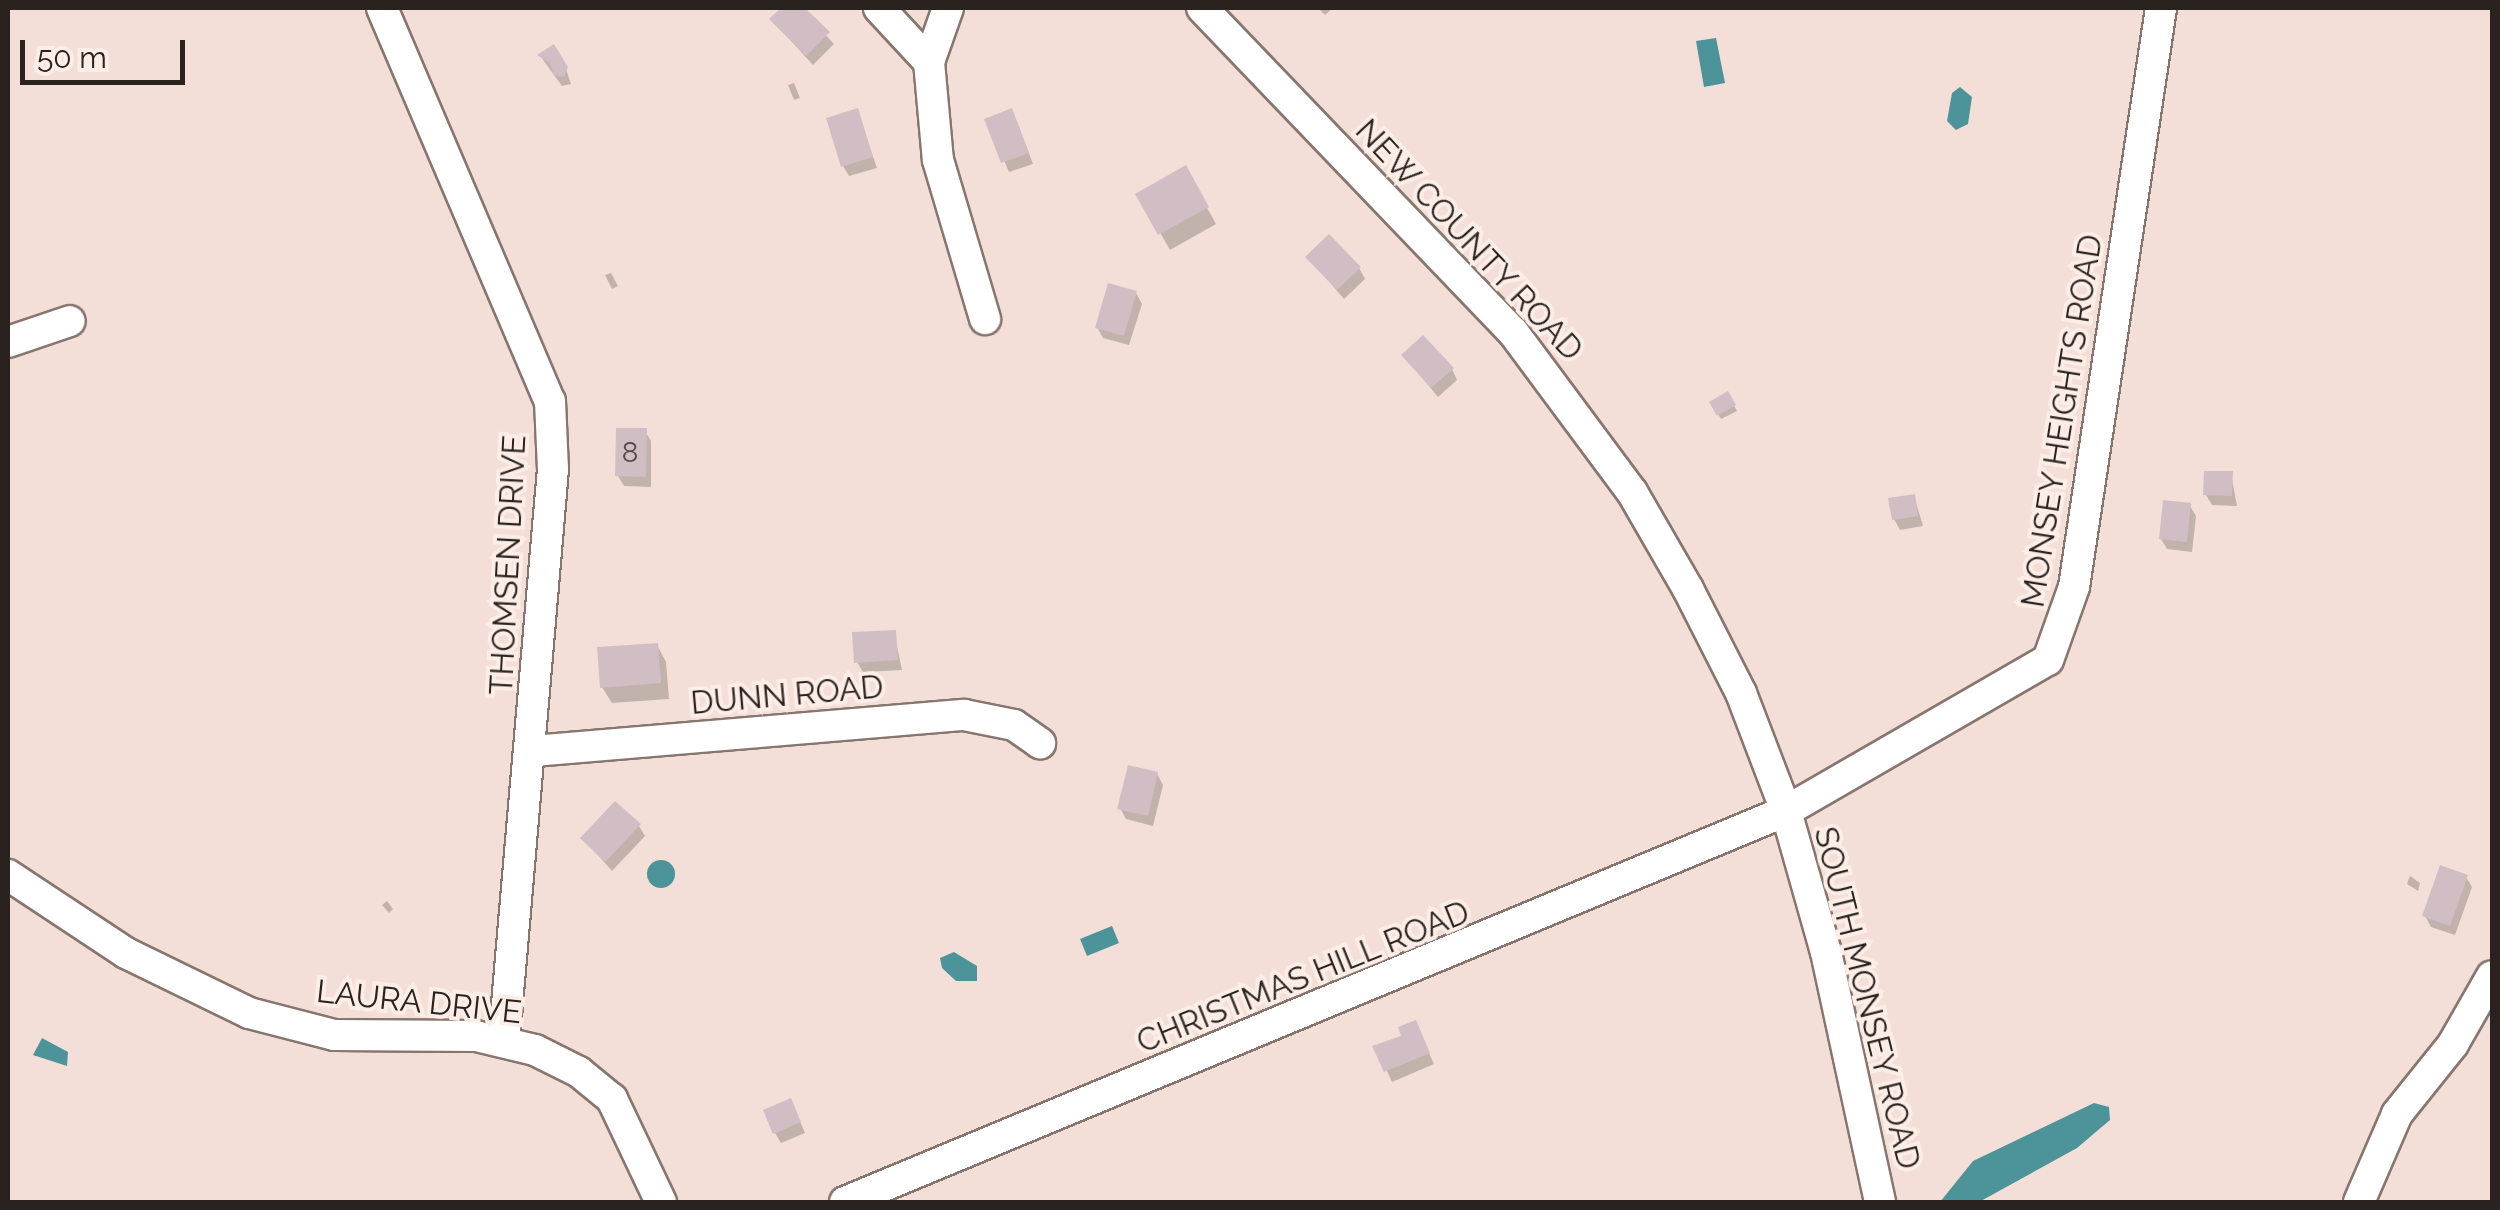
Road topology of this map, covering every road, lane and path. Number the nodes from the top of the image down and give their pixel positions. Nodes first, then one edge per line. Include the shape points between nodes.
1 (382, 8) edge
2 (878, 8) edge
3 (948, 8) edge
4 (1202, 8) edge
5 (2161, 8) edge
6 (929, 62) junction
7 (985, 318) dead end
8 (70, 321) dead end
9 (8, 342) edge
10 (1040, 742) dead end
11 (532, 751) junction
12 (1786, 811) junction
13 (8, 875) edge
14 (2492, 976) edge
15 (504, 1039) junction
16 (661, 1202) edge
17 (845, 1202) edge
18 (1880, 1202) edge
19 (2359, 1202) edge

1 - 11 street, THOMSEN DRIVE via 550,401 553,469
2 - 6 street
3 - 6 street
4 - 12 street, NEW COUNTY ROAD via 1514,332 1575,410 1688,589 1740,692
5 - 12 street, MONSEY HEIGHTS ROAD via 2065,627 2048,660 2018,683
6 - 7 street via 938,160
8 - 9 street
10 - 11 street, DUNN ROAD via 1014,725 964,715
11 - 15 street, THOMSEN DRIVE
12 - 17 street, CHRISTMAS HILL ROAD
12 - 18 street, SOUTH MONSEY ROAD via 1830,968
13 - 15 street, LAURA DRIVE via 126,953 248,1013 334,1035
14 - 19 street via 2453,1044 2397,1114
15 - 16 street, LAURA DRIVE via 579,1072 612,1099

